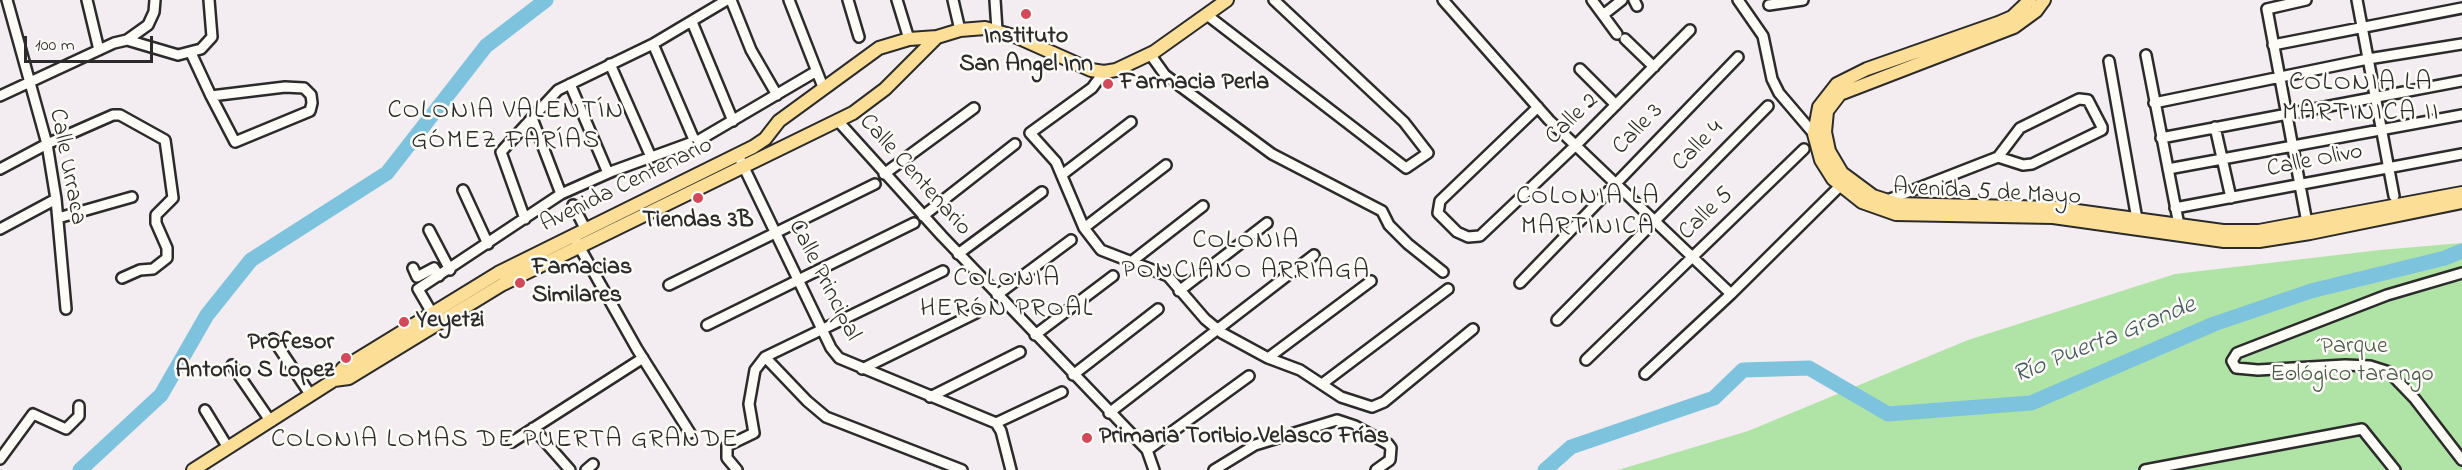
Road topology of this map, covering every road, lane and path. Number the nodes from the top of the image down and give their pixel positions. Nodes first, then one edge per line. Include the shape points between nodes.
1 (7, 0) edge
2 (87, 0) edge
3 (155, 0) edge
4 (209, 0) edge
5 (729, 0) edge
6 (789, 0) edge
7 (848, 0) edge
8 (897, 0) edge
9 (953, 0) edge
10 (995, 0) edge
11 (1227, 0) edge
12 (1274, 0) edge
13 (1443, 0) edge
14 (1592, 0) edge
15 (1622, 0) edge
16 (1738, 0) edge
17 (1803, 0) edge
18 (2030, 0) edge
19 (2044, 0) edge
20 (2306, 0) edge
21 (2357, 0) edge
22 (2269, 4) edge
23 (1769, 5) dead end
24 (2462, 8) edge
25 (1207, 15) junction
26 (1603, 15) junction
27 (692, 22) junction
28 (2362, 26) junction
29 (960, 30) junction
30 (997, 30) junction
31 (1690, 30) dead end
32 (859, 37) dead end
33 (937, 37) junction
34 (909, 39) junction
35 (127, 40) junction
36 (653, 44) junction
37 (2462, 44) edge
38 (2272, 45) junction
39 (99, 50) junction
40 (191, 53) junction
41 (1152, 53) junction
42 (1930, 53) junction
43 (2145, 56) dead end
44 (1738, 57) dead end
45 (2368, 59) junction
46 (2109, 61) dead end
47 (610, 64) junction
48 (1654, 67) junction
49 (1580, 69) dead end
50 (816, 72) junction
51 (1104, 72) junction
52 (2279, 79) junction
53 (2462, 81) edge
54 (28, 82) junction
55 (570, 84) junction
56 (823, 87) junction
57 (777, 95) junction
58 (0, 96) edge
59 (211, 96) junction
60 (2375, 97) junction
61 (2154, 103) junction
62 (1616, 105) junction
63 (1768, 106) dead end
64 (1538, 107) junction
65 (974, 108) dead end
66 (2286, 115) junction
67 (2462, 115) edge
68 (532, 118) junction
69 (733, 121) junction
70 (838, 121) junction
71 (1131, 122) dead end
72 (2215, 127) junction
73 (2382, 129) junction
74 (1814, 134) junction
75 (2161, 138) junction
76 (765, 139) junction
77 (695, 142) junction
78 (47, 144) junction
79 (1016, 144) dead end
80 (1577, 144) junction
81 (2292, 147) junction
82 (1804, 149) dead end
83 (772, 152) junction
84 (2462, 154) edge
85 (738, 155) junction
86 (651, 157) junction
87 (1998, 157) junction
88 (2223, 159) junction
89 (1166, 165) dead end
90 (745, 168) junction
91 (2389, 168) junction
92 (0, 169) edge
93 (2168, 169) junction
94 (608, 173) junction
95 (884, 174) junction
96 (1063, 174) junction
97 (1615, 183) junction
98 (875, 184) dead end
99 (2300, 185) junction
100 (1839, 186) junction
101 (463, 190) dead end
102 (1042, 192) dead end
103 (2462, 193) edge
104 (561, 194) junction
105 (132, 197) dead end
106 (2230, 198) junction
107 (56, 199) junction
108 (1885, 201) junction
109 (2462, 202) edge
110 (573, 205) dead end
111 (2396, 205) junction
112 (1203, 206) dead end
113 (2175, 208) junction
114 (923, 216) junction
115 (58, 218) junction
116 (525, 219) junction
117 (1653, 221) junction
118 (914, 223) dead end
119 (1268, 223) dead end
120 (2138, 223) junction
121 (2179, 225) junction
122 (1084, 228) junction
123 (2308, 228) junction
124 (0, 229) edge
125 (429, 230) dead end
126 (586, 230) junction
127 (777, 232) junction
128 (1071, 240) dead end
129 (577, 242) junction
130 (488, 244) junction
131 (958, 254) junction
132 (1314, 255) dead end
133 (1692, 256) junction
134 (1131, 262) junction
135 (413, 268) dead end
136 (450, 270) junction
137 (943, 271) dead end
138 (1443, 272) dead end
139 (2462, 273) edge
140 (439, 276) junction
141 (1113, 276) dead end
142 (122, 278) dead end
143 (800, 279) junction
144 (1371, 281) dead end
145 (1520, 284) dead end
146 (669, 285) dead end
147 (1448, 290) dead end
148 (1179, 291) junction
149 (1731, 294) junction
150 (998, 295) junction
151 (66, 309) dead end
152 (1158, 309) dead end
153 (432, 313) junction
154 (976, 313) dead end
155 (1557, 320) dead end
156 (707, 325) dead end
157 (1473, 328) dead end
158 (1216, 329) junction
159 (823, 330) junction
160 (1035, 335) junction
161 (273, 339) dead end
162 (1020, 352) dead end
163 (765, 357) junction
164 (643, 358) junction
165 (1268, 358) junction
166 (1586, 360) dead end
167 (232, 365) dead end
168 (862, 369) junction
169 (1645, 374) dead end
170 (1073, 375) junction
171 (1250, 376) dead end
172 (334, 380) junction
173 (1322, 384) junction
174 (1062, 392) dead end
175 (309, 394) junction
176 (930, 397) junction
177 (79, 406) dead end
178 (205, 410) dead end
179 (1109, 413) junction
180 (269, 419) junction
181 (996, 423) junction
182 (533, 428) junction
183 (690, 433) dead end
184 (512, 442) dead end
185 (227, 446) junction
186 (1147, 450) junction
187 (0, 459) edge
188 (2462, 460) edge
189 (193, 470) edge
190 (570, 470) edge
191 (737, 470) edge
192 (962, 470) edge
193 (1011, 470) edge
194 (1154, 470) edge
195 (1214, 470) edge
196 (1376, 470) edge
197 (2145, 470) edge
198 (2395, 470) edge

1 - 54 street, Calle Urraca
2 - 39 street
3 - 35 street via 148,25
4 - 40 street via 212,36 209,43
5 - 27 street
5 - 57 street
6 - 50 street
7 - 32 street
8 - 34 street
9 - 29 street
10 - 30 street
11 - 25 main road
12 - 25 street via 1404,122 1428,153 1406,168
13 - 64 street
14 - 26 street
15 - 26 street
16 - 74 street via 1763,36 1779,93
17 - 23 street
18 - 42 main road, Avenida 5 de Mayo via 2005,20
19 - 42 main road, Avenida 5 de Mayo via 2014,27
20 - 22 street
21 - 28 street
22 - 38 street
24 - 28 street
25 - 41 main road
26 - 48 street
27 - 36 street
27 - 69 street
28 - 38 street
28 - 45 street
29 - 30 main road, Avenida Centenario
29 - 33 main road, Avenida Centenario
30 - 51 main road, Avenida Centenario via 1080,66
31 - 48 street, Calle 2
33 - 34 main road, Avenida Centenario
33 - 70 main road, Avenida Centenario via 870,102
34 - 56 main road, Avenida Centenario via 879,48
35 - 39 street
35 - 40 street via 178,55
36 - 47 street
36 - 77 street
37 - 45 street
38 - 52 street
39 - 54 street
40 - 59 street
41 - 51 main road
41 - 138 street via 1165,75 1272,154 1382,211 1389,225
42 - 74 main road, Avenida 5 de Mayo via 1846,77 1819,107
42 - 108 main road, Avenida 5 de Mayo via 1846,90 1827,111 1825,138 1837,166 1858,187
43 - 61 street
44 - 97 street, Calle 3
45 - 52 street
45 - 60 street
46 - 120 street
47 - 55 street
47 - 86 street
48 - 62 street, Calle 2
49 - 62 street
50 - 56 street
50 - 57 street
51 - 96 street via 1092,88 1030,133
52 - 61 street
52 - 66 street
53 - 60 street
54 - 58 street
54 - 78 street, Calle Urraca
55 - 68 street via 558,90
55 - 94 street
56 - 76 main road, Avenida Centenario via 779,121
57 - 69 street
59 - 59 street via 304,88 311,95 310,111 235,142
60 - 66 street
60 - 73 street
61 - 75 street
62 - 80 street, Calle 2
63 - 117 street, Calle 4
64 - 80 street
64 - 80 street, Calle 2 via 1440,201 1438,213 1457,232 1468,237 1480,236
65 - 95 street
66 - 72 street
66 - 81 street
67 - 73 street
68 - 104 street
68 - 116 street via 501,152
69 - 77 street
70 - 83 main road, Avenida Centenario
70 - 95 street, Calle Centenario
71 - 96 street
72 - 75 street
72 - 88 street
73 - 81 street
73 - 91 street
74 - 100 main road, Avenida 5 de Mayo via 1821,160
75 - 93 street
76 - 83 main road
76 - 85 main road, Avenida Centenario
77 - 86 street
78 - 92 street
78 - 107 street, Calle Urraca
78 - 142 street via 113,115 120,115 165,140 173,198 156,214 156,223 168,248 167,258 153,269
79 - 114 street
80 - 97 street
81 - 88 street
81 - 99 street
82 - 133 street, Calle 5
83 - 90 main road, Avenida Centenario
84 - 91 street, Calle Olivo
85 - 90 street, Calle Principal
85 - 126 main road, Avenida Centenario
86 - 94 street
87 - 87 street via 2020,128 2079,99 2088,100 2102,127 2032,164
87 - 108 street
88 - 93 street
88 - 106 street
89 - 122 street
90 - 127 street, Calle Principal
90 - 129 main road, Avenida Centenario
91 - 99 street, Calle Olivo
91 - 111 street
93 - 113 street
94 - 104 street
95 - 114 street, Calle Centenario
96 - 122 street
97 - 117 street
97 - 145 street, Calle 3
98 - 127 street
99 - 106 street, Calle Olivo
99 - 123 street
100 - 120 main road, Avenida 5 de Mayo via 1869,205 1896,214
100 - 149 street
101 - 130 street
102 - 131 street
103 - 111 main road, Avenida 5 de Mayo
104 - 116 street
105 - 115 street
106 - 113 street, Calle Olivo
107 - 115 street, Calle Urraca
107 - 124 street
108 - 120 main road, Avenida 5 de Mayo via 1905,205 2055,208
109 - 111 main road, Avenida 5 de Mayo
110 - 126 street
111 - 123 main road, Avenida 5 de Mayo
112 - 134 street
113 - 121 street
114 - 131 street, Calle Centenario
115 - 151 street, Calle Urraca
116 - 130 street
117 - 133 street
117 - 155 street, Calle 4
118 - 143 street
119 - 148 street
120 - 121 main road, Avenida 5 de Mayo
120 - 123 main road, Avenida 5 de Mayo via 2224,240 2259,241
121 - 123 main road, Avenida 5 de Mayo via 2223,231
122 - 134 street via 1101,250
125 - 136 street
126 - 129 main road, Avenida Centenario
127 - 143 street, Calle Principal
127 - 146 street
128 - 150 street
129 - 153 main road, Avenida Centenario via 498,273
129 - 164 street
129 - 172 main road, Avenida Centenario via 349,378
130 - 136 street
131 - 150 street, Calle Centenario
132 - 158 street
133 - 149 street
133 - 166 street, Calle 5
134 - 148 street via 1168,276
135 - 140 street via 417,277 434,268
136 - 140 street
137 - 159 street
139 - 188 street via 2376,299 2237,353 2232,361 2236,368 2247,369 2345,365 2389,372
140 - 153 street via 418,290
141 - 160 street
143 - 156 street
143 - 159 street, Calle Principal
144 - 165 street
147 - 173 street
148 - 158 street
149 - 169 street
150 - 160 street, Calle Centenario
152 - 170 street
153 - 172 main road, Avenida Centenario via 343,368
154 - 168 street
157 - 173 street via 1384,402 1372,407 1341,397
158 - 165 street
158 - 179 street
159 - 163 street
159 - 168 street, Calle Principal via 839,358
160 - 170 street, Calle Centenario
161 - 175 street
162 - 176 street
163 - 191 street via 755,370 749,404 754,433 728,447 727,458
163 - 192 street via 826,417
164 - 182 street
164 - 183 street
165 - 173 street via 1300,370
167 - 180 street
168 - 176 street, Calle Principal
170 - 179 street, Calle Centenario
171 - 186 street
172 - 175 main road, Avenida Centenario
174 - 181 street
175 - 180 main road, Avenida Centenario
176 - 181 street, Calle Principal
177 - 187 street via 79,416 66,429 33,414
178 - 185 street
179 - 186 street, Calle Centenario
180 - 185 main road, Avenida Centenario
181 - 193 street
182 - 184 street
182 - 190 street
185 - 189 main road, Avenida Centenario
186 - 194 street, Calle Centenario
195 - 196 street via 1255,444 1337,420 1388,444 1390,460
197 - 198 street via 2362,429

